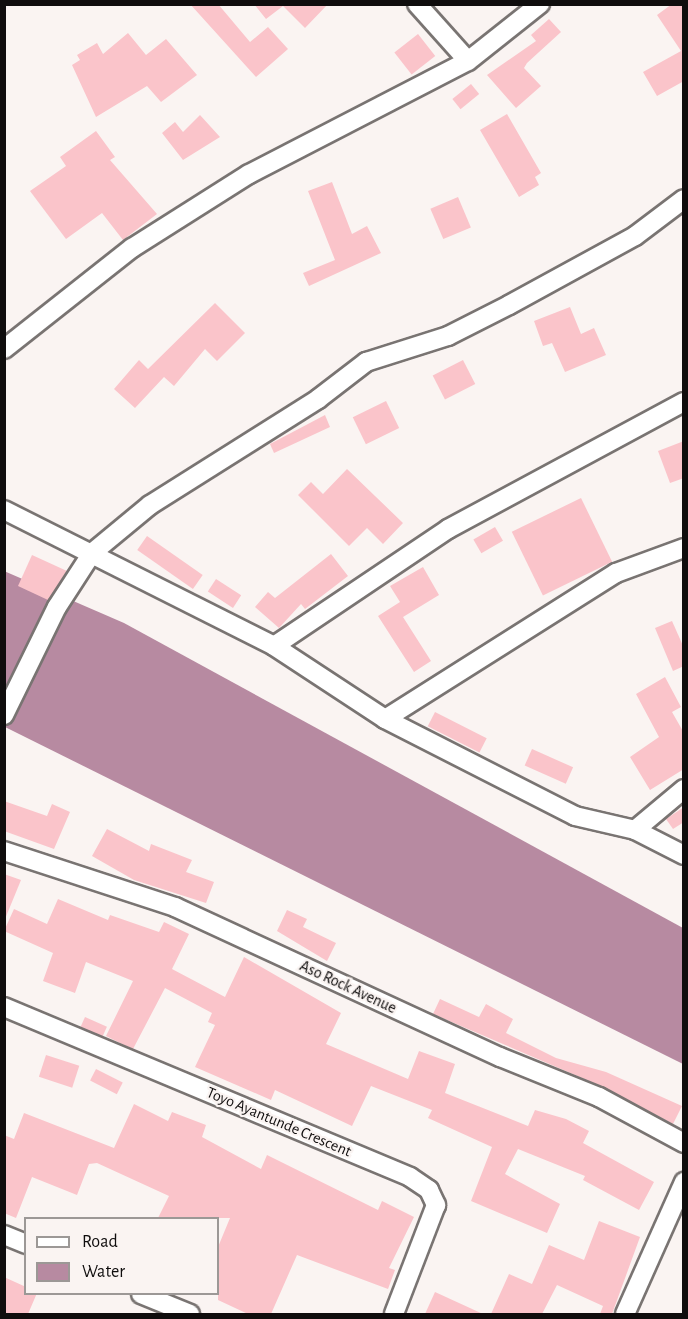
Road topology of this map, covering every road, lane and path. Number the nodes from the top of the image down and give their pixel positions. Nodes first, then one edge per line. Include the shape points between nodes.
1 (417, 4) edge
2 (540, 4) edge
3 (468, 61) junction
4 (684, 199) edge
5 (4, 349) edge
6 (684, 402) edge
7 (4, 510) edge
8 (684, 548) edge
9 (92, 553) junction
10 (274, 646) junction
11 (4, 715) edge
12 (385, 719) junction
13 (684, 789) edge
14 (635, 830) junction
15 (4, 851) edge
16 (684, 855) edge
17 (4, 1007) edge
18 (684, 1143) edge
19 (684, 1182) edge
20 (4, 1235) edge
21 (24, 1243) edge
22 (146, 1295) edge
23 (190, 1314) edge
24 (394, 1314) edge
25 (625, 1314) edge

1 - 3 street
2 - 3 street
3 - 5 street via 249,174 132,248
4 - 9 street via 636,236 509,305 448,336 366,362 309,406 150,505
6 - 10 street via 448,529
7 - 9 street
8 - 12 street via 607,579
9 - 10 street
9 - 11 street via 57,607
10 - 12 street
12 - 14 street via 575,816
13 - 14 street
14 - 16 street
15 - 18 street, Aso Rock Avenue via 175,907 500,1057 600,1097
17 - 24 street, Toyo Ayantunde Crescent via 410,1177 429,1190 436,1205
19 - 25 street
20 - 21 street
22 - 23 street

